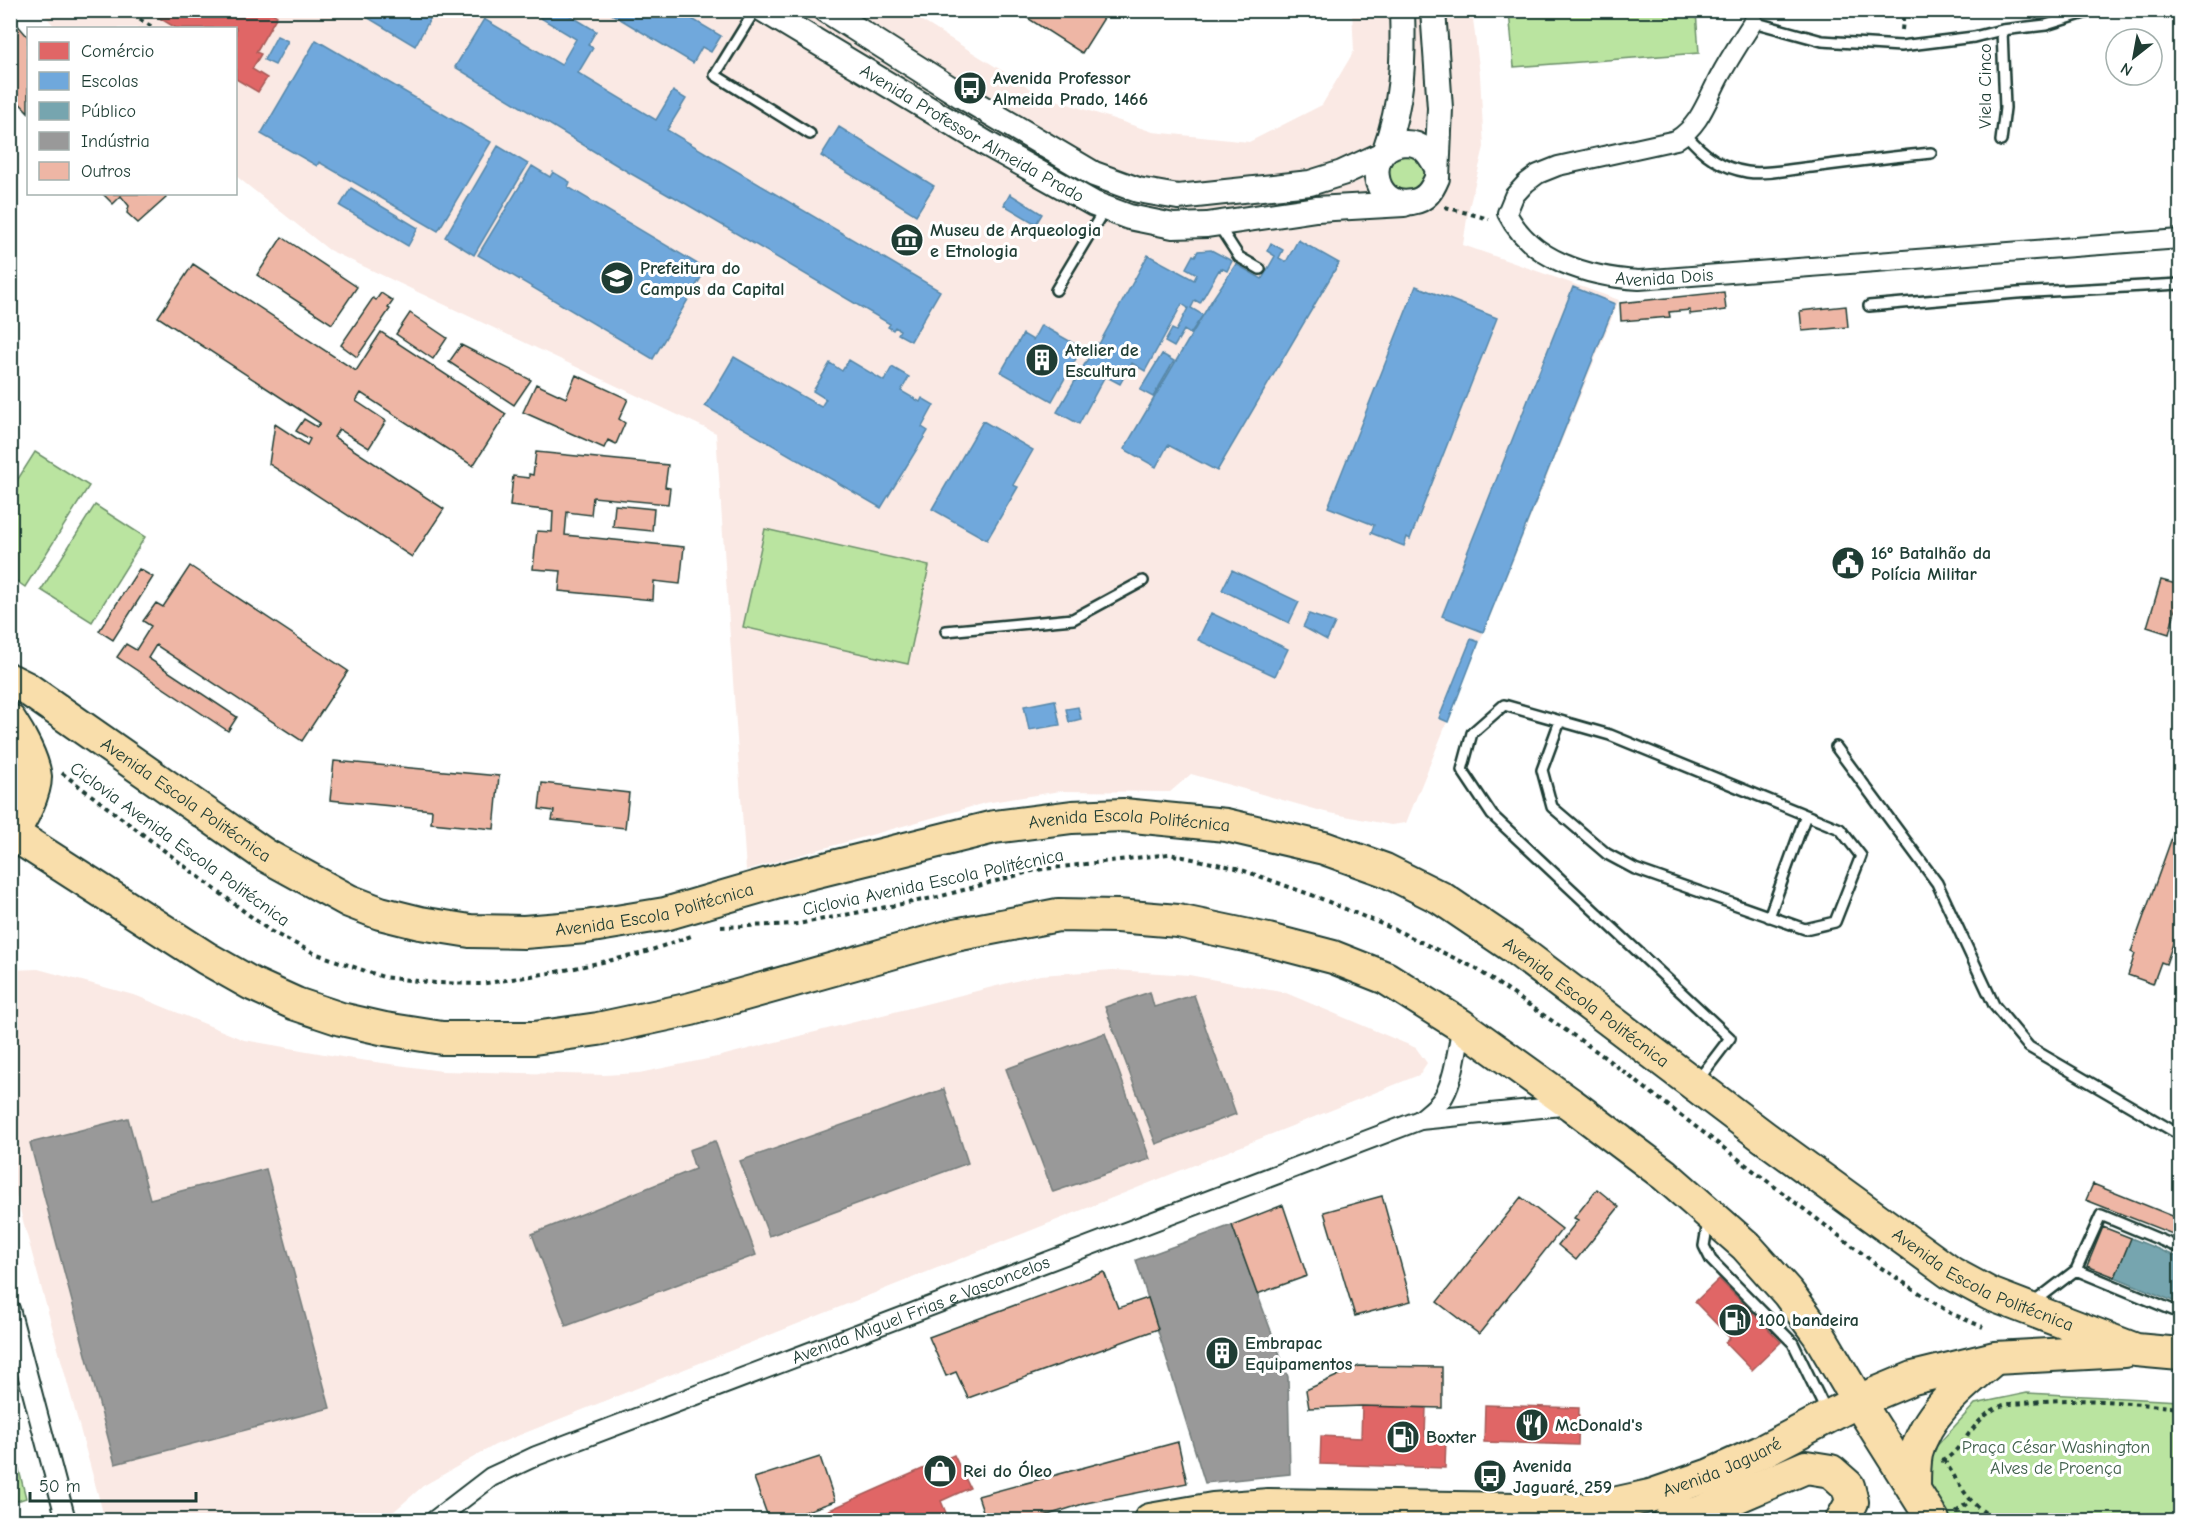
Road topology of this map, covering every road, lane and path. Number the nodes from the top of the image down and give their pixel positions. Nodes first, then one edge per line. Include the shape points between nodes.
1 (124, 10) edge
2 (755, 10) edge
3 (764, 10) edge
4 (826, 10) edge
5 (1402, 10) edge
6 (1433, 10) edge
7 (2094, 10) edge
8 (1754, 16) edge
9 (152, 27) edge
10 (2002, 30) junction
11 (1686, 134) junction
12 (810, 135) dead end
13 (2001, 141) dead end
14 (1383, 153) junction
15 (1931, 153) dead end
16 (1436, 166) junction
17 (1412, 202) junction
18 (1105, 208) junction
19 (1217, 224) junction
20 (1514, 226) junction
21 (2181, 239) edge
22 (1260, 269) dead end
23 (2181, 284) edge
24 (1056, 290) dead end
25 (1869, 306) dead end
26 (1143, 581) dead end
27 (946, 632) dead end
28 (10, 680) edge
29 (10, 721) edge
30 (1560, 721) junction
31 (1836, 747) dead end
32 (26, 751) junction
33 (1806, 815) junction
34 (11, 834) edge
35 (1769, 917) junction
36 (718, 927) dead end
37 (696, 935) dead end
38 (1462, 1026) junction
39 (1694, 1084) junction
40 (1572, 1105) junction
41 (1420, 1120) junction
42 (2181, 1135) edge
43 (2181, 1248) edge
44 (2076, 1270) junction
45 (2027, 1308) junction
46 (10, 1309) edge
47 (2181, 1313) edge
48 (1983, 1327) dead end
49 (1806, 1339) junction
50 (2136, 1350) junction
51 (2181, 1354) edge
52 (1995, 1358) junction
53 (1858, 1401) junction
54 (2181, 1408) edge
55 (1829, 1416) junction
56 (1944, 1460) junction
57 (1933, 1462) dead end
58 (1914, 1487) junction
59 (1586, 1510) junction
60 (66, 1521) edge
61 (435, 1521) edge
62 (1150, 1521) edge
63 (1625, 1521) edge
64 (1670, 1521) edge
65 (1842, 1521) edge
66 (1933, 1521) edge
67 (2000, 1521) edge

1 - 9 path
2 - 12 lane via 715,75
3 - 18 street, Avenida Professor Almeida Prado via 987,144
4 - 14 street, Avenida Professor Almeida Prado via 1094,174 1138,190 1179,197 1310,183
5 - 14 street via 1404,54 1400,97
6 - 16 street via 1440,108
7 - 10 lane via 2046,25
8 - 10 lane via 1822,41 1901,46
8 - 11 street via 1700,116
10 - 13 lane, Viela Cinco via 2005,108
11 - 15 lane via 1714,160 1749,172
11 - 20 street via 1676,140 1538,174 1514,196 1507,213
14 - 16 street via 1397,143 1414,143 1429,152
14 - 17 street via 1376,170 1378,186 1389,198
16 - 17 street via 1433,189
17 - 19 street, Avenida Professor Almeida Prado via 1316,208
17 - 20 path
18 - 19 street, Avenida Professor Almeida Prado via 1173,226
18 - 24 lane
19 - 22 lane via 1239,257
20 - 21 street, Avenida Dois via 1548,257 1610,278 1639,280
23 - 25 lane
26 - 27 lane via 1073,619
28 - 39 highway, Avenida Escola Politécnica via 256,850 317,884 380,913 470,931 524,933 665,914 789,878 982,830 1072,817 1123,814 1263,832 1385,870 1441,898 1512,946
29 - 32 highway
30 - 33 lane via 1610,735
30 - 35 lane via 1542,770 1552,807 1606,854 1635,869
30 - 39 lane via 1504,705 1472,733 1462,770 1492,815 1730,1038
31 - 42 lane via 1937,883 1994,1005 2029,1047
32 - 34 highway via 35,778 22,818
32 - 37 path, Ciclovia Avenida Escola Politécnica via 46,762 270,931 314,953 383,977 481,984 640,954
33 - 35 lane
33 - 35 lane via 1840,829 1861,856 1835,922 1805,929
34 - 38 highway via 252,984 341,1019 442,1038 534,1038 598,1029 691,1009 955,935 1058,915 1179,921 1333,957 1386,978
36 - 48 path, Ciclovia Avenida Escola Politécnica via 798,924 938,897 1036,870 1169,854 1236,868 1396,930 1475,968 1599,1053 1880,1267 1950,1313
38 - 40 highway
38 - 41 street, Avenida Miguel Frias e Vasconcelos via 1444,1096
39 - 45 highway, Avenida Escola Politécnica via 1951,1273
40 - 41 street, Avenida Miguel Frias e Vasconcelos
40 - 49 highway via 1665,1175 1746,1246 1788,1293
41 - 61 street, Avenida Miguel Frias e Vasconcelos via 536,1456 491,1477
43 - 44 lane via 2101,1215
44 - 45 lane
44 - 47 lane
45 - 50 highway, Avenida Escola Politécnica
46 - 60 street
49 - 53 highway
49 - 55 lane
50 - 51 highway, Avenida Escola Politécnica
50 - 52 highway, Avenida Jaguaré
52 - 53 highway, Avenida Jaguaré via 1913,1378
52 - 58 highway via 1950,1397 1927,1429 1916,1452
53 - 55 highway, Avenida Jaguaré
53 - 58 highway
54 - 56 path via 2046,1400 2001,1406 1977,1422
55 - 59 highway, Avenida Jaguaré via 1710,1475 1650,1496
56 - 57 path
56 - 67 path via 1970,1502
58 - 66 highway
59 - 62 highway, Avenida Jaguaré via 1269,1505 1213,1509
59 - 63 highway
64 - 65 highway via 1701,1512 1806,1467 1831,1471 1848,1486 1852,1502

